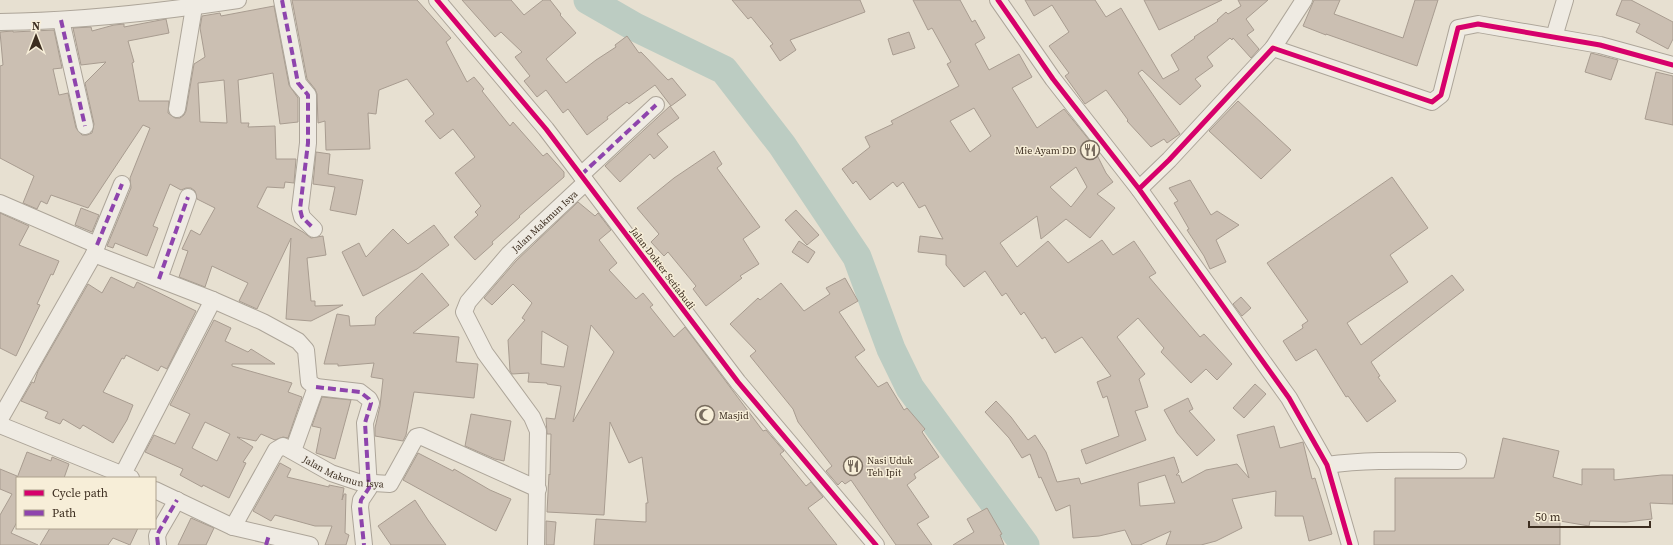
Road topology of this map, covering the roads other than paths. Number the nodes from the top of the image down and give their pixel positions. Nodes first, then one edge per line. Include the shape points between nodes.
1 (238, 0) edge
2 (282, 0) edge
3 (437, 0) edge
4 (998, 0) edge
5 (1304, 0) edge
6 (1565, 0) edge
7 (194, 3) edge
8 (61, 20) junction
9 (0, 22) edge
10 (1554, 37) junction
11 (1273, 48) junction
12 (1673, 65) edge
13 (656, 105) dead end
14 (177, 109) dead end
15 (85, 126) dead end
16 (583, 179) junction
17 (122, 184) dead end
18 (1139, 189) junction
19 (188, 197) dead end
20 (0, 203) edge
21 (314, 229) dead end
22 (95, 249) junction
23 (159, 279) junction
24 (213, 300) junction
25 (316, 387) junction
26 (0, 419) edge
27 (0, 425) edge
28 (292, 451) junction
29 (1458, 460) dead end
30 (1327, 465) junction
31 (127, 476) edge
32 (369, 482) junction
33 (538, 489) junction
34 (156, 490) edge
35 (177, 500) junction
36 (233, 527) junction
37 (268, 540) edge
38 (158, 545) edge
39 (310, 545) edge
40 (364, 545) edge
41 (536, 545) edge
42 (876, 545) edge
43 (1350, 545) edge

1 - 7 street
2 - 21 street via 298,83 308,95 308,143 300,209 302,217
3 - 16 street, Jalan Dokter Setiabudi via 546,129
4 - 18 street via 1053,79
5 - 11 street
6 - 10 street
7 - 8 street
7 - 14 street
8 - 9 street
8 - 15 street
10 - 11 street via 1478,24 1458,28 1441,95 1432,102
10 - 12 street via 1600,45
11 - 18 street
13 - 16 street
16 - 33 street, Jalan Makmun Isya via 509,254 468,302 464,312 485,353 532,417 538,431
16 - 42 street, Jalan Dokter Setiabudi via 738,382
17 - 22 street
18 - 30 street via 1289,398
19 - 23 street
20 - 22 street
22 - 23 street
22 - 26 street
23 - 24 street
24 - 25 street via 298,340 306,350 309,382
24 - 31 street
25 - 28 street
25 - 32 street via 360,392 369,399 371,404 365,423
27 - 31 street
28 - 32 street, Jalan Makmun Isya via 331,473 358,482
28 - 36 street, Jalan Makmun Isya via 283,446 276,450
29 - 30 street via 1379,460
30 - 43 street
32 - 33 street, Jalan Makmun Isya via 390,484 416,437 420,436
32 - 40 street via 369,488 361,500 360,507
33 - 41 street, Jalan Makmun Isya
34 - 35 street
35 - 36 street
35 - 38 street via 159,531
36 - 37 street
37 - 39 street

